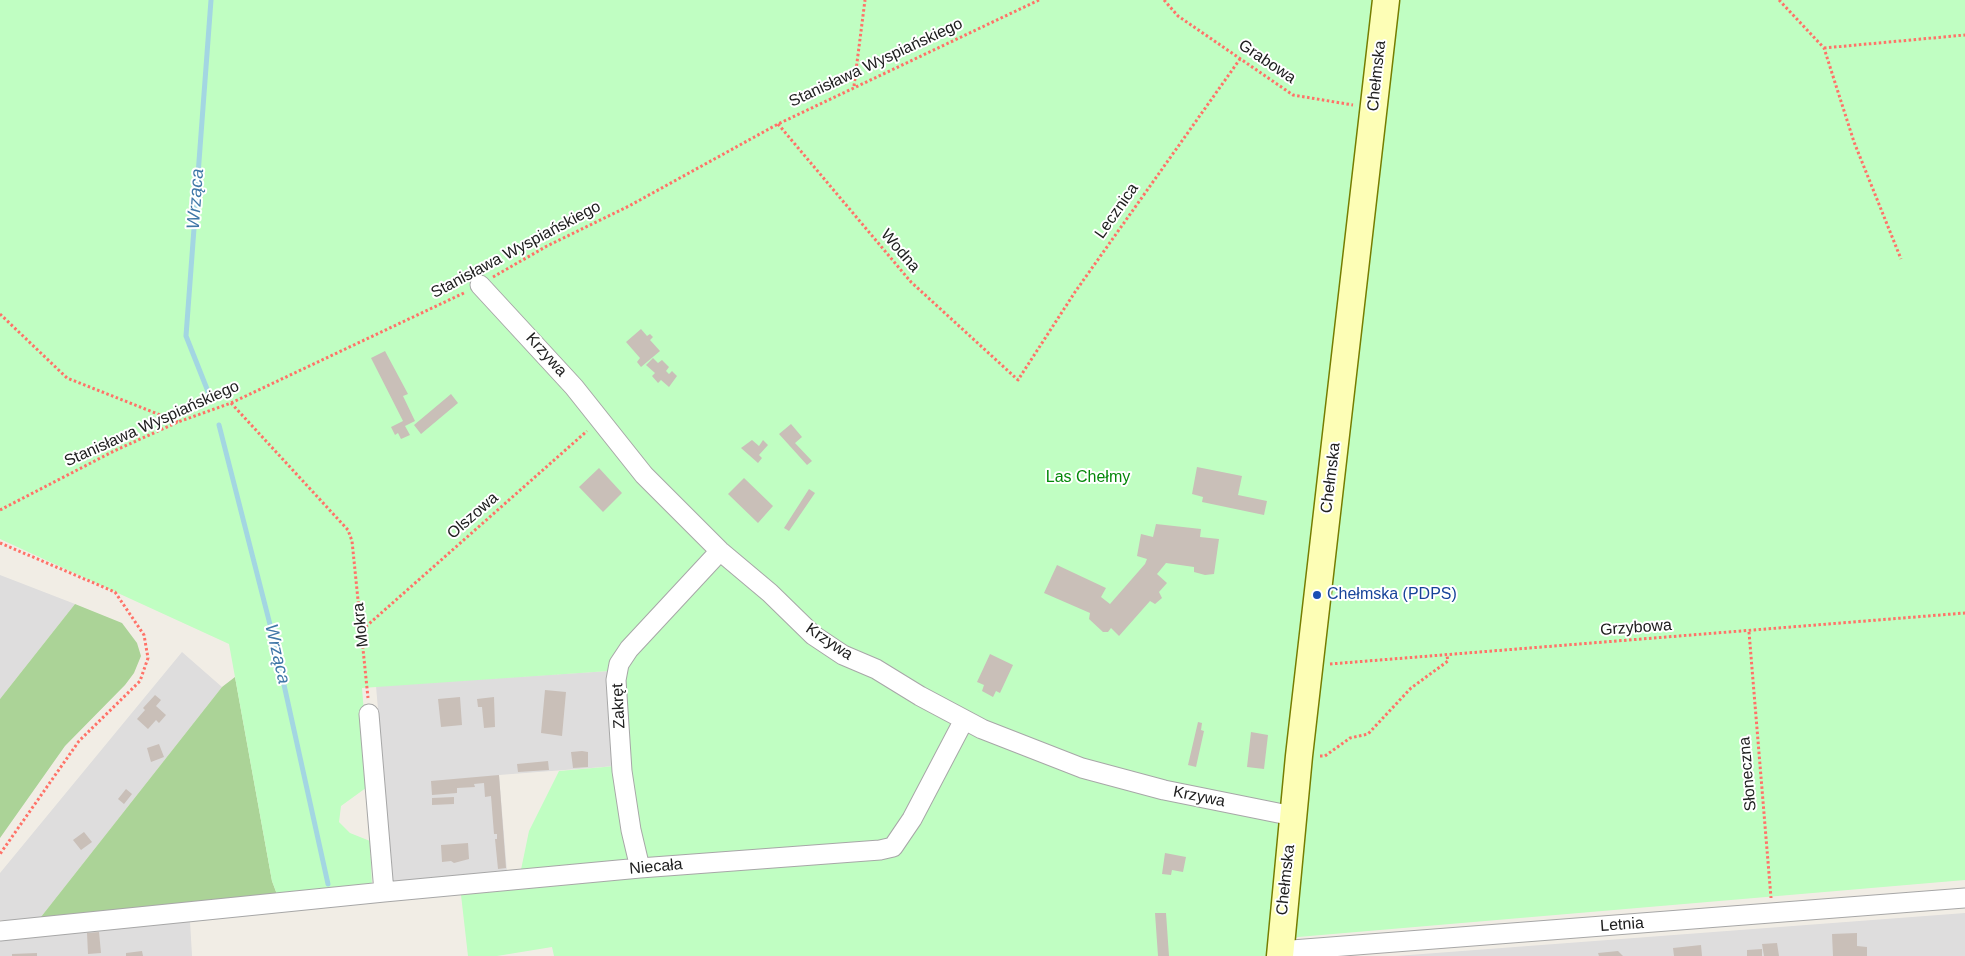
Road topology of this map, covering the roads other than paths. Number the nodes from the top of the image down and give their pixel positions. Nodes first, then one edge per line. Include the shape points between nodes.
1 (1386, 0) edge
2 (480, 285) road end
3 (720, 551) junction
4 (369, 714) road end
5 (964, 720) junction
6 (1293, 816) junction
7 (640, 868) junction
8 (384, 892) junction
9 (1965, 898) edge
10 (0, 931) edge
11 (1280, 953) edge

1 - 6 street, Chełmska
2 - 3 street, Krzywa via 601,419 644,475
3 - 5 street, Krzywa via 813,635 843,655 876,669
3 - 7 street, Zakręt via 629,649 619,664 616,680 622,771
4 - 8 street
5 - 6 street, Krzywa via 1082,768 1164,790
5 - 7 street, Niecała via 912,819 893,847
6 - 11 street, Chełmska
7 - 8 street, Niecała
8 - 10 street, Niecała
9 - 11 street, Letnia

